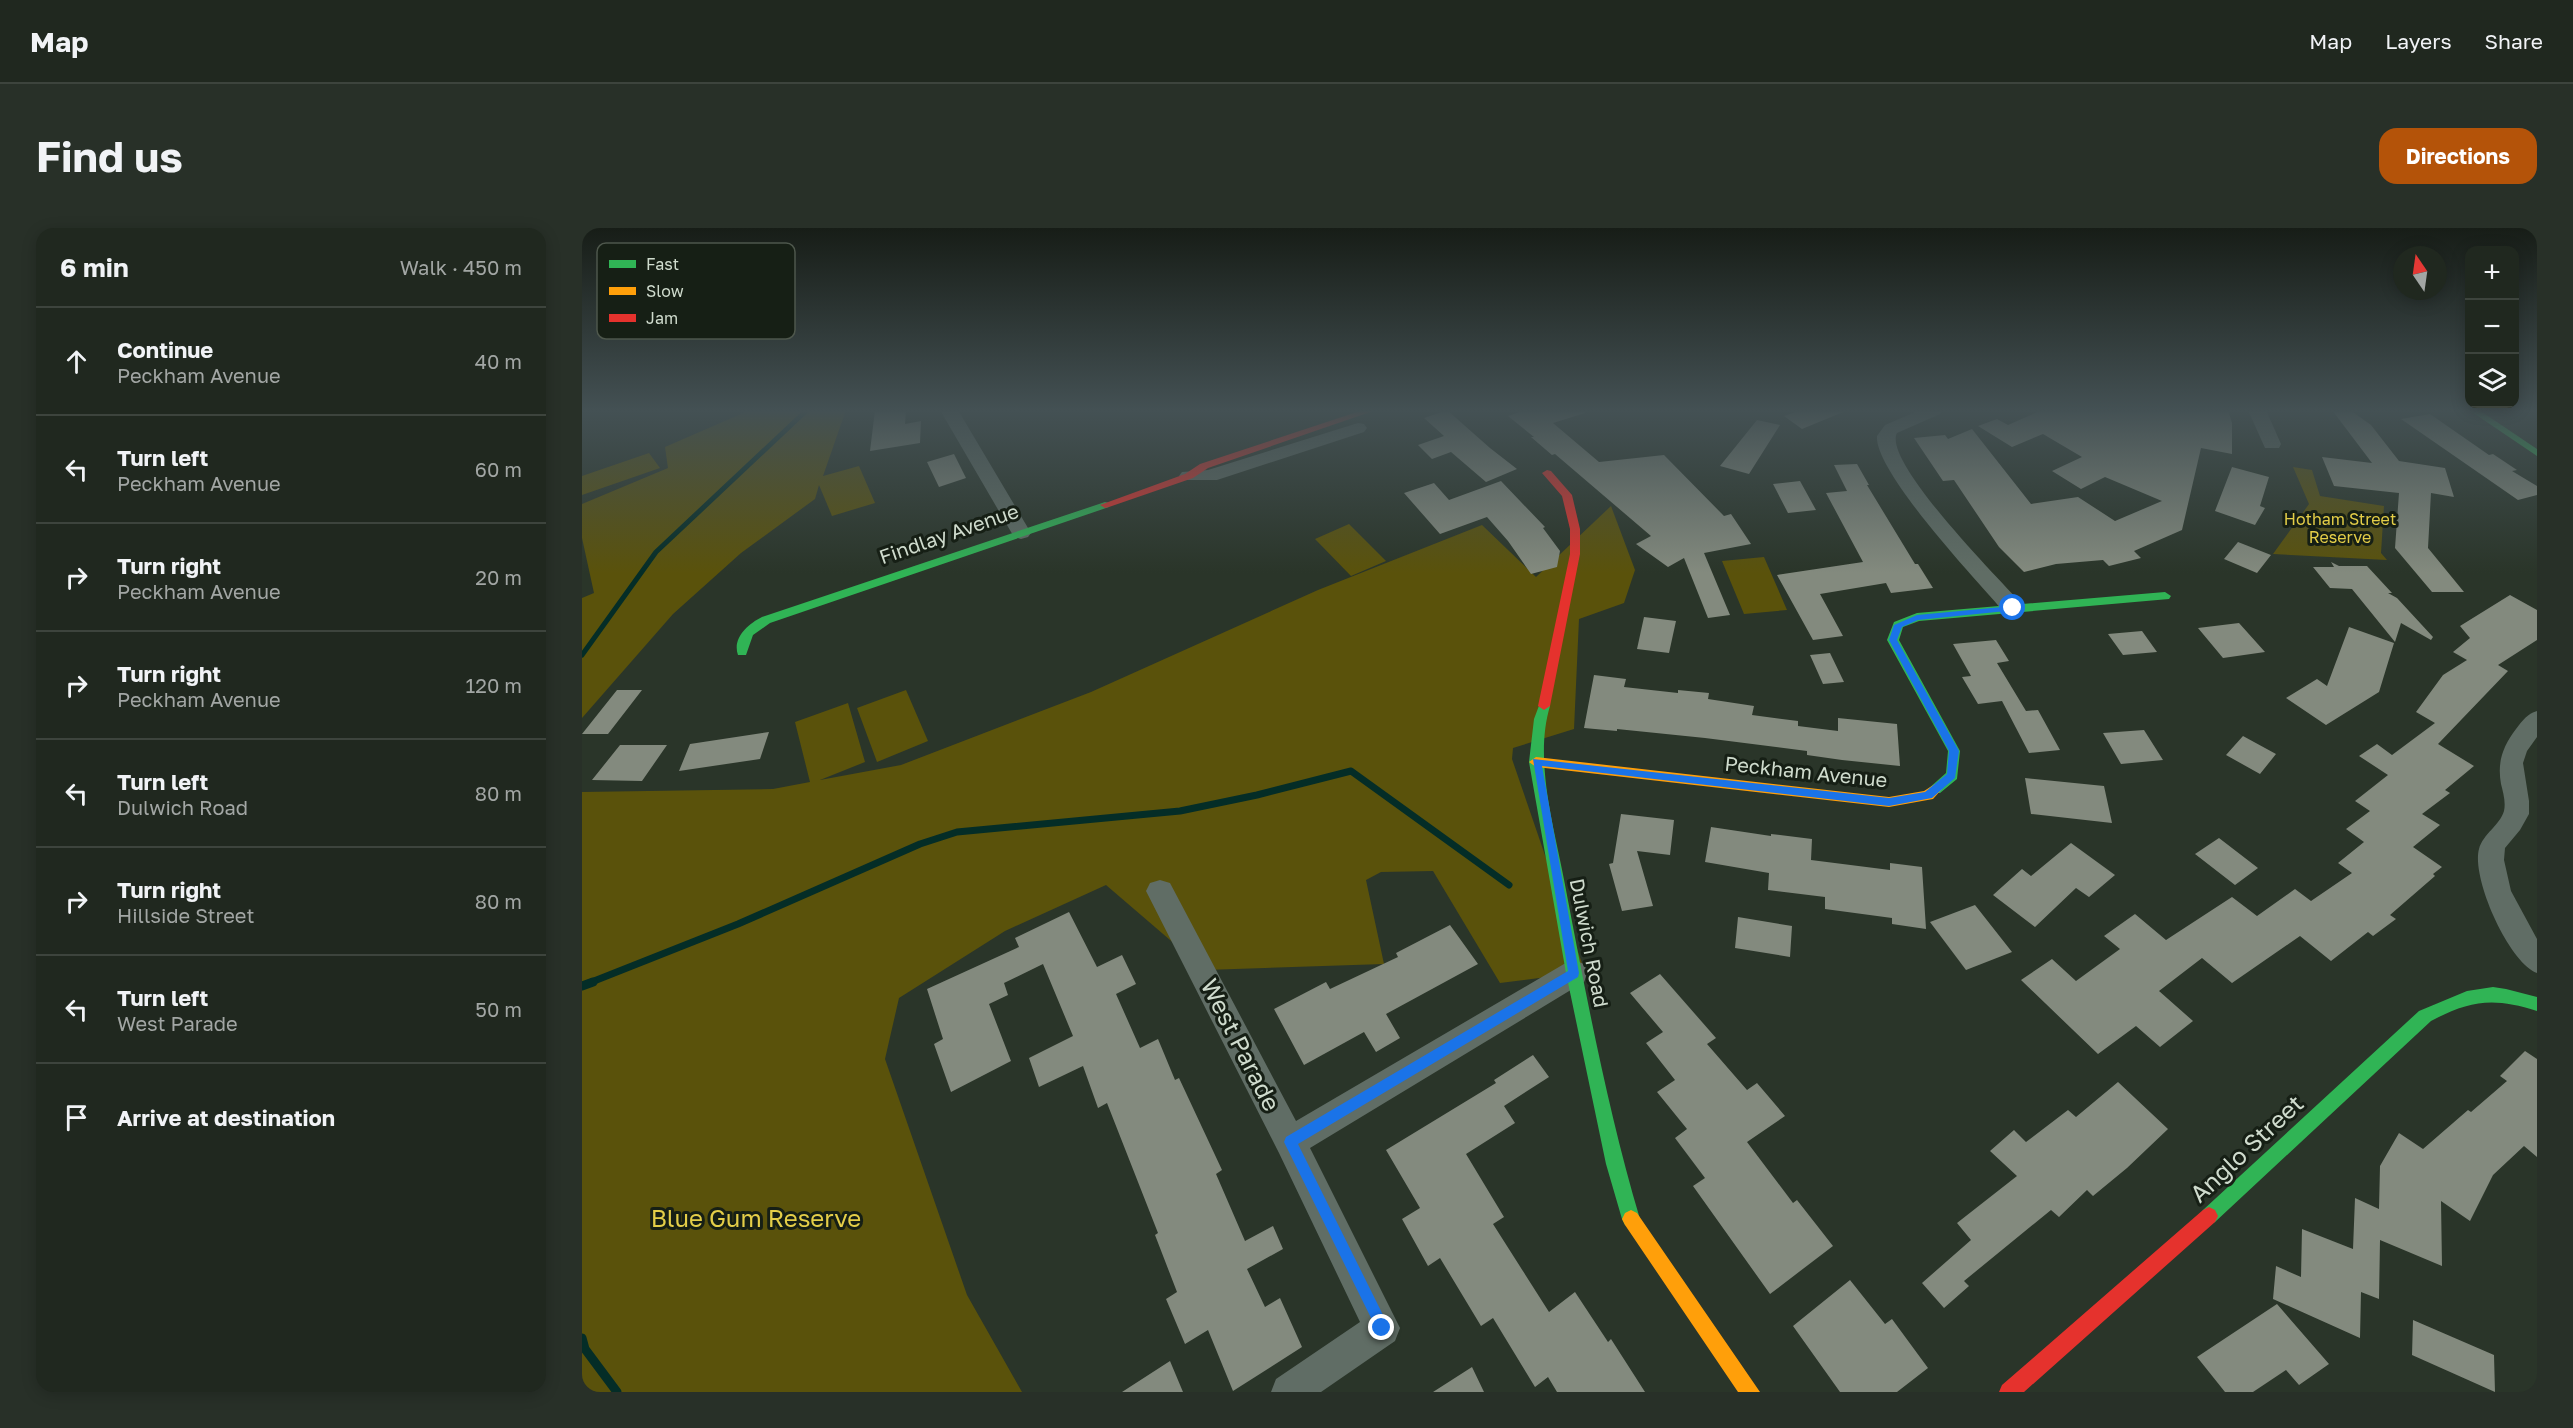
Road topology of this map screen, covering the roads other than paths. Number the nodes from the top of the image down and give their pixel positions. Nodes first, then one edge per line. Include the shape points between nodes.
1 (981, 464) edge
2 (1209, 464) edge
3 (1246, 464) edge
4 (1897, 464) edge
5 (1547, 473) dead end
6 (1189, 476) junction
7 (1021, 533) junction
8 (2165, 596) dead end
9 (2013, 608) junction
10 (742, 652) dead end
11 (2537, 720) edge
12 (1536, 762) junction
13 (1160, 891) dead end
14 (2537, 961) edge
15 (1574, 973) junction
16 (2537, 1004) edge
17 (1290, 1142) junction
18 (1289, 1392) edge
19 (1750, 1392) edge
20 (2009, 1392) edge

1 - 7 street
2 - 6 main road, Findlay Avenue
3 - 6 street, Findlay Avenue via 1210,476
4 - 9 street via 1930,516
5 - 12 main road, Dulwich Road via 1567,495 1575,529 1575,554 1540,718
6 - 7 main road, Findlay Avenue
7 - 10 main road, Findlay Avenue via 766,620 748,631
8 - 9 main road, Peckham Avenue
9 - 12 main road, Peckham Avenue via 1917,617 1898,625 1893,640 1954,751 1952,775 1928,795 1889,802
11 - 14 street via 2516,747 2511,764 2516,814 2492,848 2492,870 2512,924
12 - 15 main road, Dulwich Road
13 - 17 street, West Parade
15 - 17 street
15 - 19 main road, Dulwich Road via 1628,1215
16 - 20 main road, Anglo Street via 2514,994 2478,993 2450,1001 2425,1016 2168,1254
17 - 18 street, West Parade via 1382,1328

